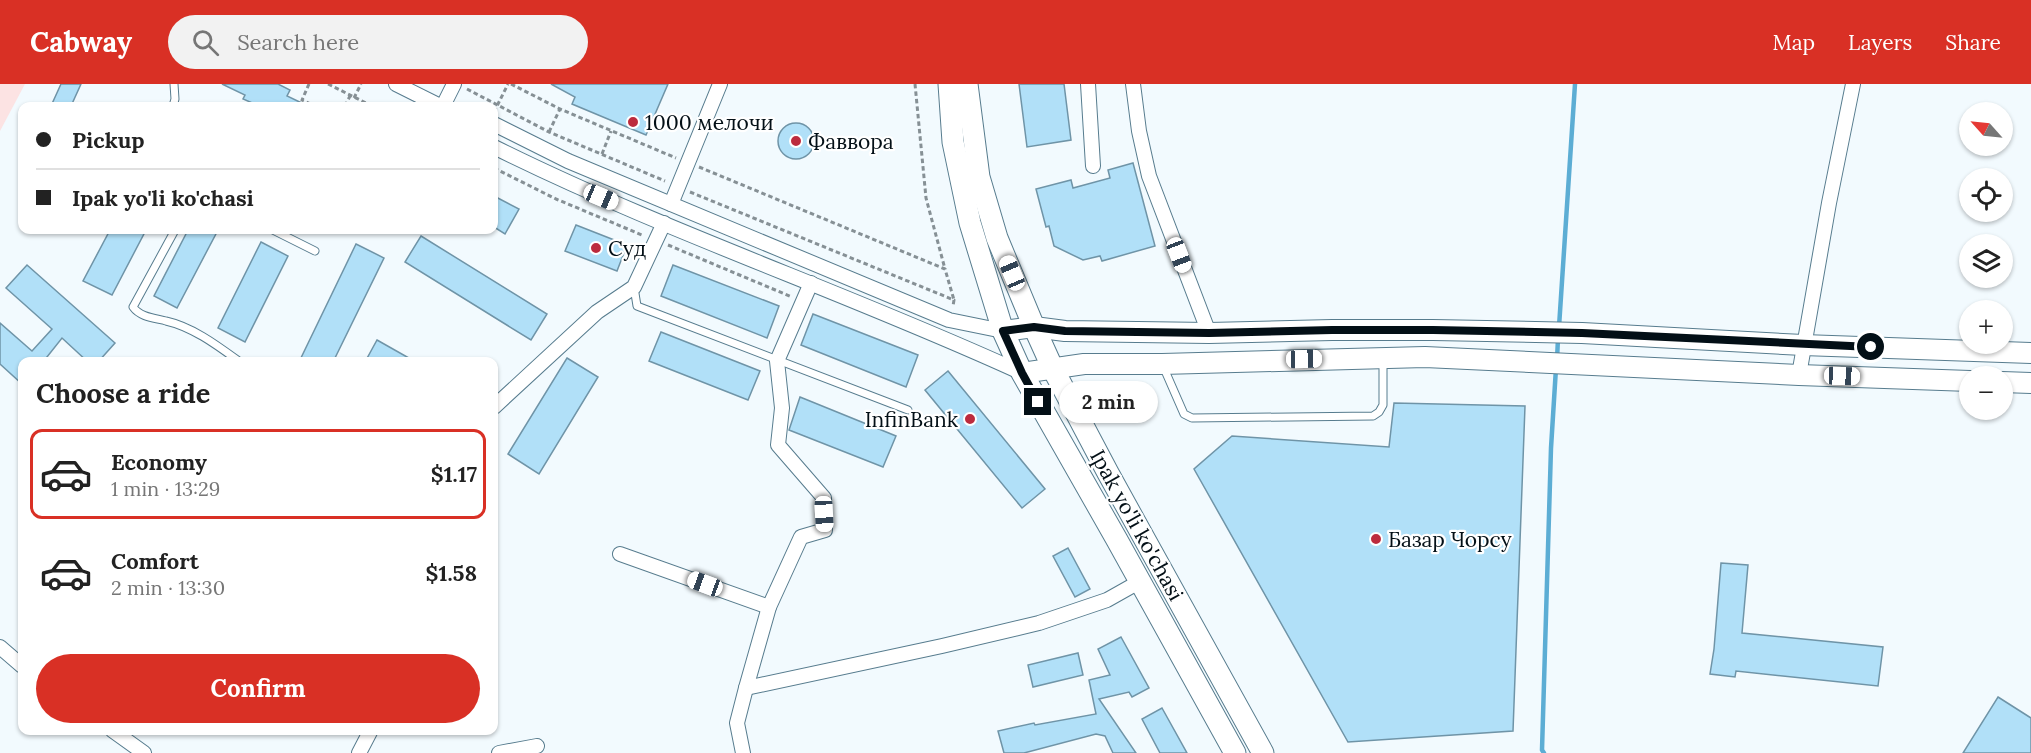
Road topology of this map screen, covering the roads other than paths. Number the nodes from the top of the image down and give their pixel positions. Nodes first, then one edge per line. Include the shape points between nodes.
1 (174, 84) edge
2 (396, 84) edge
3 (720, 84) edge
4 (949, 84) edge
5 (967, 84) edge
6 (1088, 84) edge
7 (1133, 84) edge
8 (1853, 84) edge
9 (460, 87) edge
10 (174, 102) edge
11 (433, 102) edge
12 (445, 102) edge
13 (498, 126) edge
14 (498, 149) edge
15 (1093, 166) dead end
16 (671, 204) junction
17 (664, 223) junction
18 (173, 234) edge
19 (281, 234) edge
20 (315, 251) dead end
21 (811, 283) junction
22 (634, 287) junction
23 (1034, 327) junction
24 (1003, 331) junction
25 (1209, 333) junction
26 (1803, 345) junction
27 (2030, 348) edge
28 (233, 357) edge
29 (1383, 358) junction
30 (777, 361) junction
31 (1161, 364) junction
32 (1053, 369) junction
33 (1022, 373) junction
34 (1799, 375) junction
35 (1959, 381) edge
36 (2013, 382) edge
37 (2031, 383) edge
38 (498, 403) edge
39 (908, 410) dead end
40 (620, 554) dead end
41 (1139, 582) junction
42 (769, 607) junction
43 (0, 647) edge
44 (18, 663) edge
45 (746, 688) junction
46 (119, 735) edge
47 (368, 735) edge
48 (537, 746) dead end
49 (144, 753) edge
50 (359, 753) edge
51 (499, 753) edge
52 (743, 753) edge
53 (1235, 753) edge
54 (1263, 753) edge

1 - 10 lane
2 - 11 street
3 - 16 street
4 - 24 main road, Ipak yo'li ko'chasi via 953,142 968,212
5 - 23 main road, Ipak yo'li ko'chasi via 979,177 997,238
6 - 15 street
7 - 25 street via 1149,176
8 - 26 street
9 - 12 street
13 - 16 street via 568,161
14 - 17 street
16 - 24 street via 949,320
17 - 21 street
17 - 22 street
18 - 28 lane via 133,307 138,314 176,323
19 - 20 lane
21 - 30 street
21 - 33 street
22 - 30 lane via 637,306
22 - 38 street via 597,312
23 - 24 main road
23 - 25 main road
23 - 32 main road, Ipak yo'li ko'chasi
24 - 33 main road, Ipak yo'li ko'chasi
25 - 26 main road via 1582,333
26 - 27 main road
26 - 34 street
29 - 31 main road
29 - 31 lane via 1383,405 1372,416 1192,418 1184,414
29 - 34 main road via 1579,363
30 - 39 lane
30 - 42 street via 782,408 778,445 824,498 825,530 801,537
31 - 32 main road via 1084,364
32 - 33 main road
32 - 54 main road, Ipak yo'li ko'chasi
33 - 41 main road, Ipak yo'li ko'chasi
34 - 35 main road
36 - 37 main road
40 - 42 street
41 - 45 street via 1107,600 1039,622
41 - 53 main road, Ipak yo'li ko'chasi
42 - 45 street
43 - 44 street
45 - 52 street via 737,723
46 - 49 street
47 - 50 street
48 - 51 street

